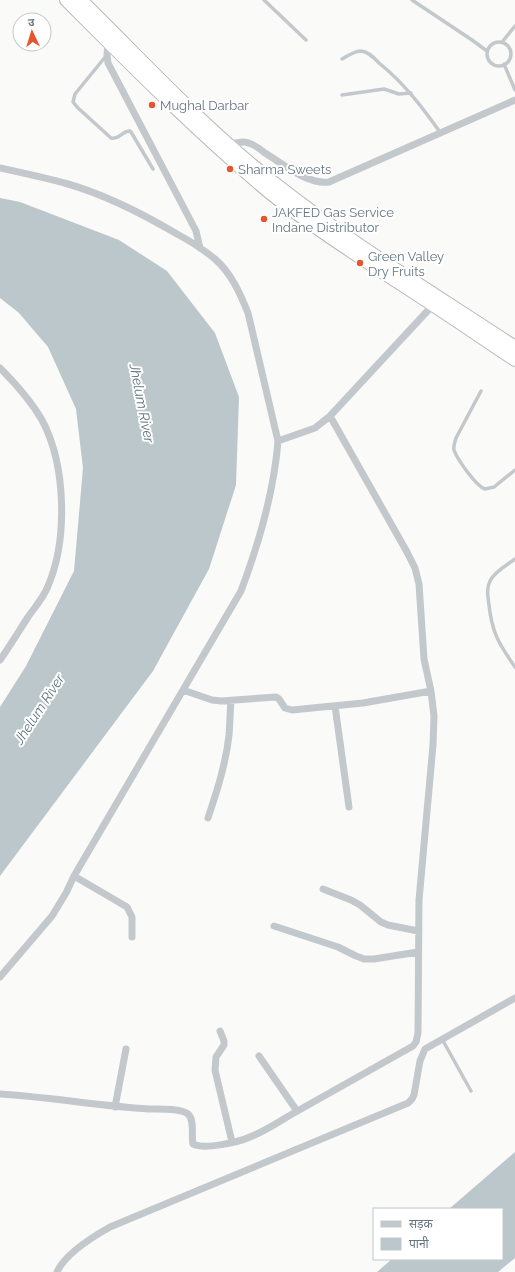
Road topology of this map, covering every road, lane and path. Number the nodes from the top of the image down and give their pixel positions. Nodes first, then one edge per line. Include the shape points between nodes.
1 (66, 0) edge
2 (81, 0) edge
3 (264, 0) edge
4 (412, 0) edge
5 (515, 26) edge
6 (306, 40) dead end
7 (108, 41) junction
8 (502, 42) junction
9 (487, 51) junction
10 (106, 55) junction
11 (342, 59) dead end
12 (504, 64) junction
13 (515, 90) edge
14 (411, 93) junction
15 (342, 95) dead end
16 (515, 100) edge
17 (441, 133) junction
18 (224, 147) junction
19 (0, 168) edge
20 (154, 169) dead end
21 (200, 248) junction
22 (433, 305) junction
23 (515, 347) edge
24 (515, 360) edge
25 (0, 368) edge
26 (481, 391) dead end
27 (330, 416) junction
28 (278, 441) junction
29 (515, 470) edge
30 (515, 559) edge
31 (0, 660) edge
32 (515, 667) edge
33 (183, 690) junction
34 (431, 691) junction
35 (231, 701) junction
36 (335, 706) junction
37 (349, 806) dead end
38 (208, 818) dead end
39 (74, 876) junction
40 (323, 889) dead end
41 (274, 926) dead end
42 (418, 931) junction
43 (132, 937) dead end
44 (418, 952) junction
45 (0, 977) edge
46 (515, 998) edge
47 (220, 1031) dead end
48 (442, 1039) junction
49 (126, 1049) dead end
50 (259, 1056) dead end
51 (471, 1091) dead end
52 (0, 1094) edge
53 (115, 1107) junction
54 (297, 1111) junction
55 (232, 1142) junction
56 (57, 1272) edge

1 - 7 highway
2 - 18 highway via 190,108
3 - 6 lane
4 - 9 lane
5 - 8 lane
7 - 10 street
7 - 18 highway
8 - 9 lane via 494,42
8 - 12 lane via 509,47 511,55
9 - 12 lane via 488,59 493,64
10 - 20 lane via 75,94 73,102 111,138 117,138 125,131 132,132
10 - 21 street via 196,231
11 - 14 lane via 360,51 370,54
12 - 13 lane
14 - 15 lane via 399,94 384,89
14 - 17 lane
16 - 17 street
17 - 18 street via 335,180 322,183 289,168 253,145 244,142
18 - 22 highway via 271,193 314,226
18 - 23 highway via 330,225
19 - 21 street via 70,185 116,202
21 - 28 street via 216,259 241,294 248,313
22 - 24 highway
22 - 27 street
25 - 31 street via 29,401 51,442 58,468 62,519 59,546 48,587
26 - 29 lane via 456,438 454,452 475,482 485,489 494,487
27 - 28 street via 315,428
27 - 34 street via 415,568 421,599 424,659
28 - 33 street via 272,485 253,560 241,591
30 - 32 lane via 493,576 487,593 494,633
33 - 35 street via 212,700
33 - 39 street
34 - 36 street
34 - 42 street via 434,745
35 - 36 street via 276,697 285,708 292,710
35 - 38 street via 229,736 224,762
36 - 37 street
39 - 43 street via 127,907 132,917
39 - 45 street via 52,916
40 - 42 street via 360,905 381,922
41 - 44 street via 338,947 364,959
42 - 44 street
44 - 54 street via 418,1033 413,1046
46 - 48 street
47 - 55 street via 224,1045 216,1056 215,1070
48 - 51 lane
48 - 56 street via 429,1046 423,1053 414,1094 408,1103 110,1227 94,1236 69,1257
49 - 53 street
50 - 54 street
52 - 53 street via 38,1096
53 - 55 street via 185,1113 190,1116 195,1145
54 - 55 street via 267,1129

